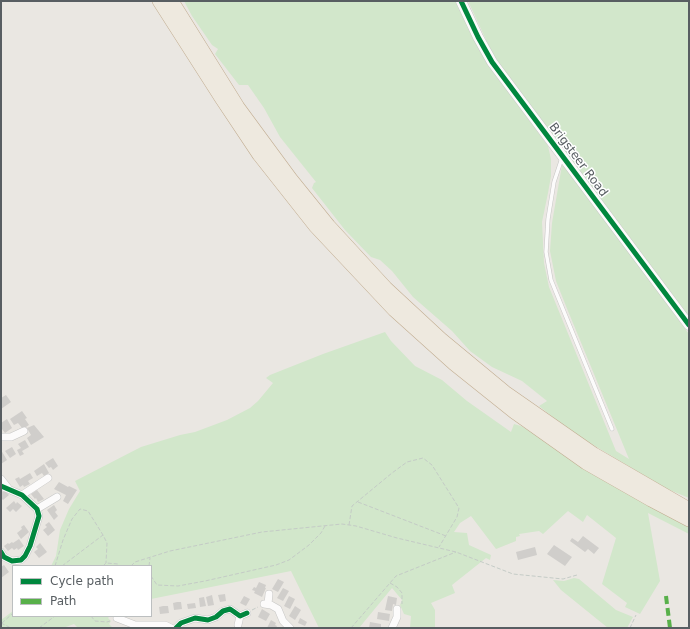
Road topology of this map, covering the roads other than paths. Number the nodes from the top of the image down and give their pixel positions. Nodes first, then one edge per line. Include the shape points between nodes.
1 (159, 1) edge
2 (172, 1) edge
3 (461, 1) edge
4 (562, 155) junction
5 (689, 325) edge
6 (612, 429) dead end
7 (24, 431) dead end
8 (1, 437) edge
9 (48, 478) dead end
10 (1, 479) edge
11 (5, 487) edge
12 (22, 495) junction
13 (57, 497) dead end
14 (37, 509) junction
15 (689, 509) edge
16 (689, 520) edge
17 (1, 552) edge
18 (20, 563) edge
19 (269, 594) dead end
20 (397, 609) road end
21 (117, 618) road end
22 (238, 625) dead end
23 (171, 628) edge
24 (176, 628) edge
25 (290, 628) edge
26 (392, 628) edge

1 - 16 highway via 259,155 315,226 394,310 454,364 514,412 586,463
2 - 15 highway via 238,108 291,180 386,288 505,392 594,454
3 - 4 street, Brigsteer Road via 492,62
4 - 5 street, Brigsteer Road
4 - 6 lane via 554,182 548,219 546,252 551,280
7 - 8 street via 11,437
9 - 12 street
10 - 11 street
11 - 12 street
12 - 14 street
13 - 14 street
14 - 18 street via 39,516 36,528
17 - 18 street via 4,557
19 - 25 street via 266,604 278,609 283,621
20 - 26 street via 397,617
21 - 23 street via 135,625 165,625
22 - 24 street via 244,615 230,610 208,620 195,618 181,623

